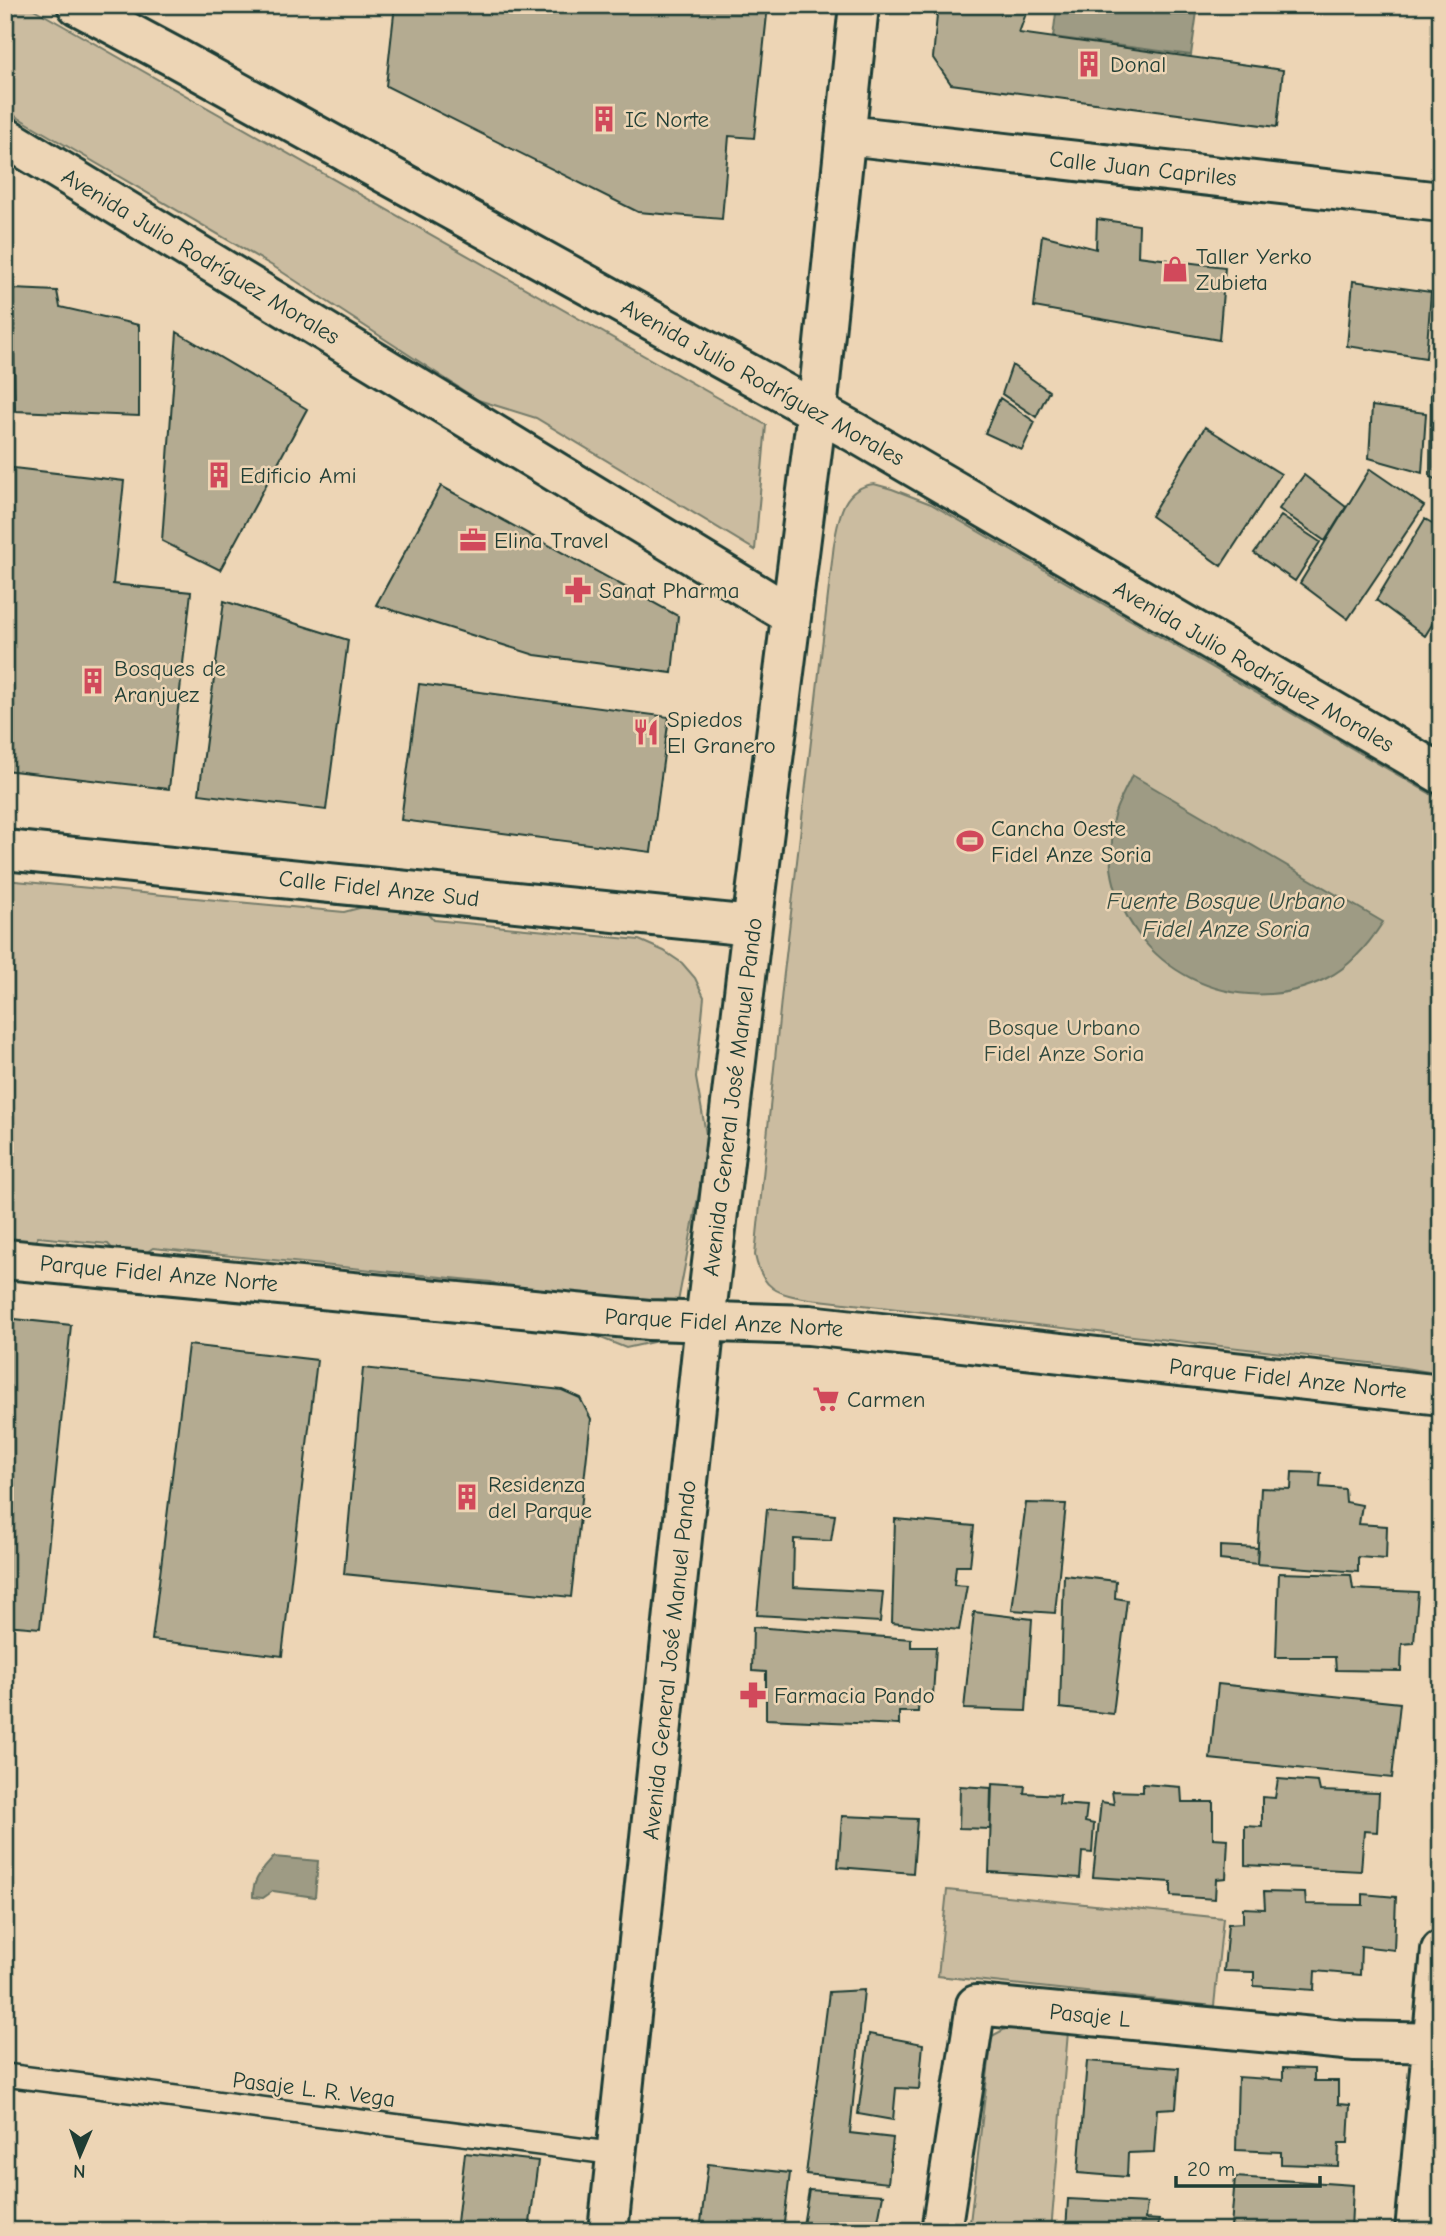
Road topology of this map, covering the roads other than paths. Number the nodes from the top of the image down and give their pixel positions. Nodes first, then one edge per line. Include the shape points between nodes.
1 (77, 5) edge
2 (859, 5) edge
3 (846, 135) junction
4 (5, 137) edge
5 (1441, 202) edge
6 (817, 411) junction
7 (791, 615) junction
8 (1441, 774) edge
9 (5, 850) edge
10 (752, 926) junction
11 (5, 1259) edge
12 (705, 1322) junction
13 (1441, 1395) edge
14 (1441, 1950) edge
15 (1436, 2043) edge
16 (5, 2075) edge
17 (617, 2154) junction
18 (608, 2231) edge
19 (941, 2231) edge
20 (1415, 2231) edge

1 - 6 street, Avenida Julio Rodríguez Morales
2 - 3 street, Avenida General José Manuel Pando
3 - 5 street, Calle Juan Capriles
3 - 6 street, Avenida General José Manuel Pando
4 - 7 street, Avenida Julio Rodríguez Morales
6 - 7 street, Avenida General José Manuel Pando
6 - 8 street, Avenida Julio Rodríguez Morales
7 - 10 street, Avenida General José Manuel Pando
9 - 10 street, Calle Fidel Anze Sud
10 - 12 street, Avenida General José Manuel Pando
11 - 12 street, Parque Fidel Anze Norte
12 - 13 street, Parque Fidel Anze Norte via 808,1325
12 - 17 street, Avenida General José Manuel Pando
14 - 15 street
15 - 19 street, Pasaje L via 1355,2041 976,2005
15 - 20 street
16 - 17 lane, Pasaje L. R. Vega
17 - 18 street, Avenida General José Manuel Pando

